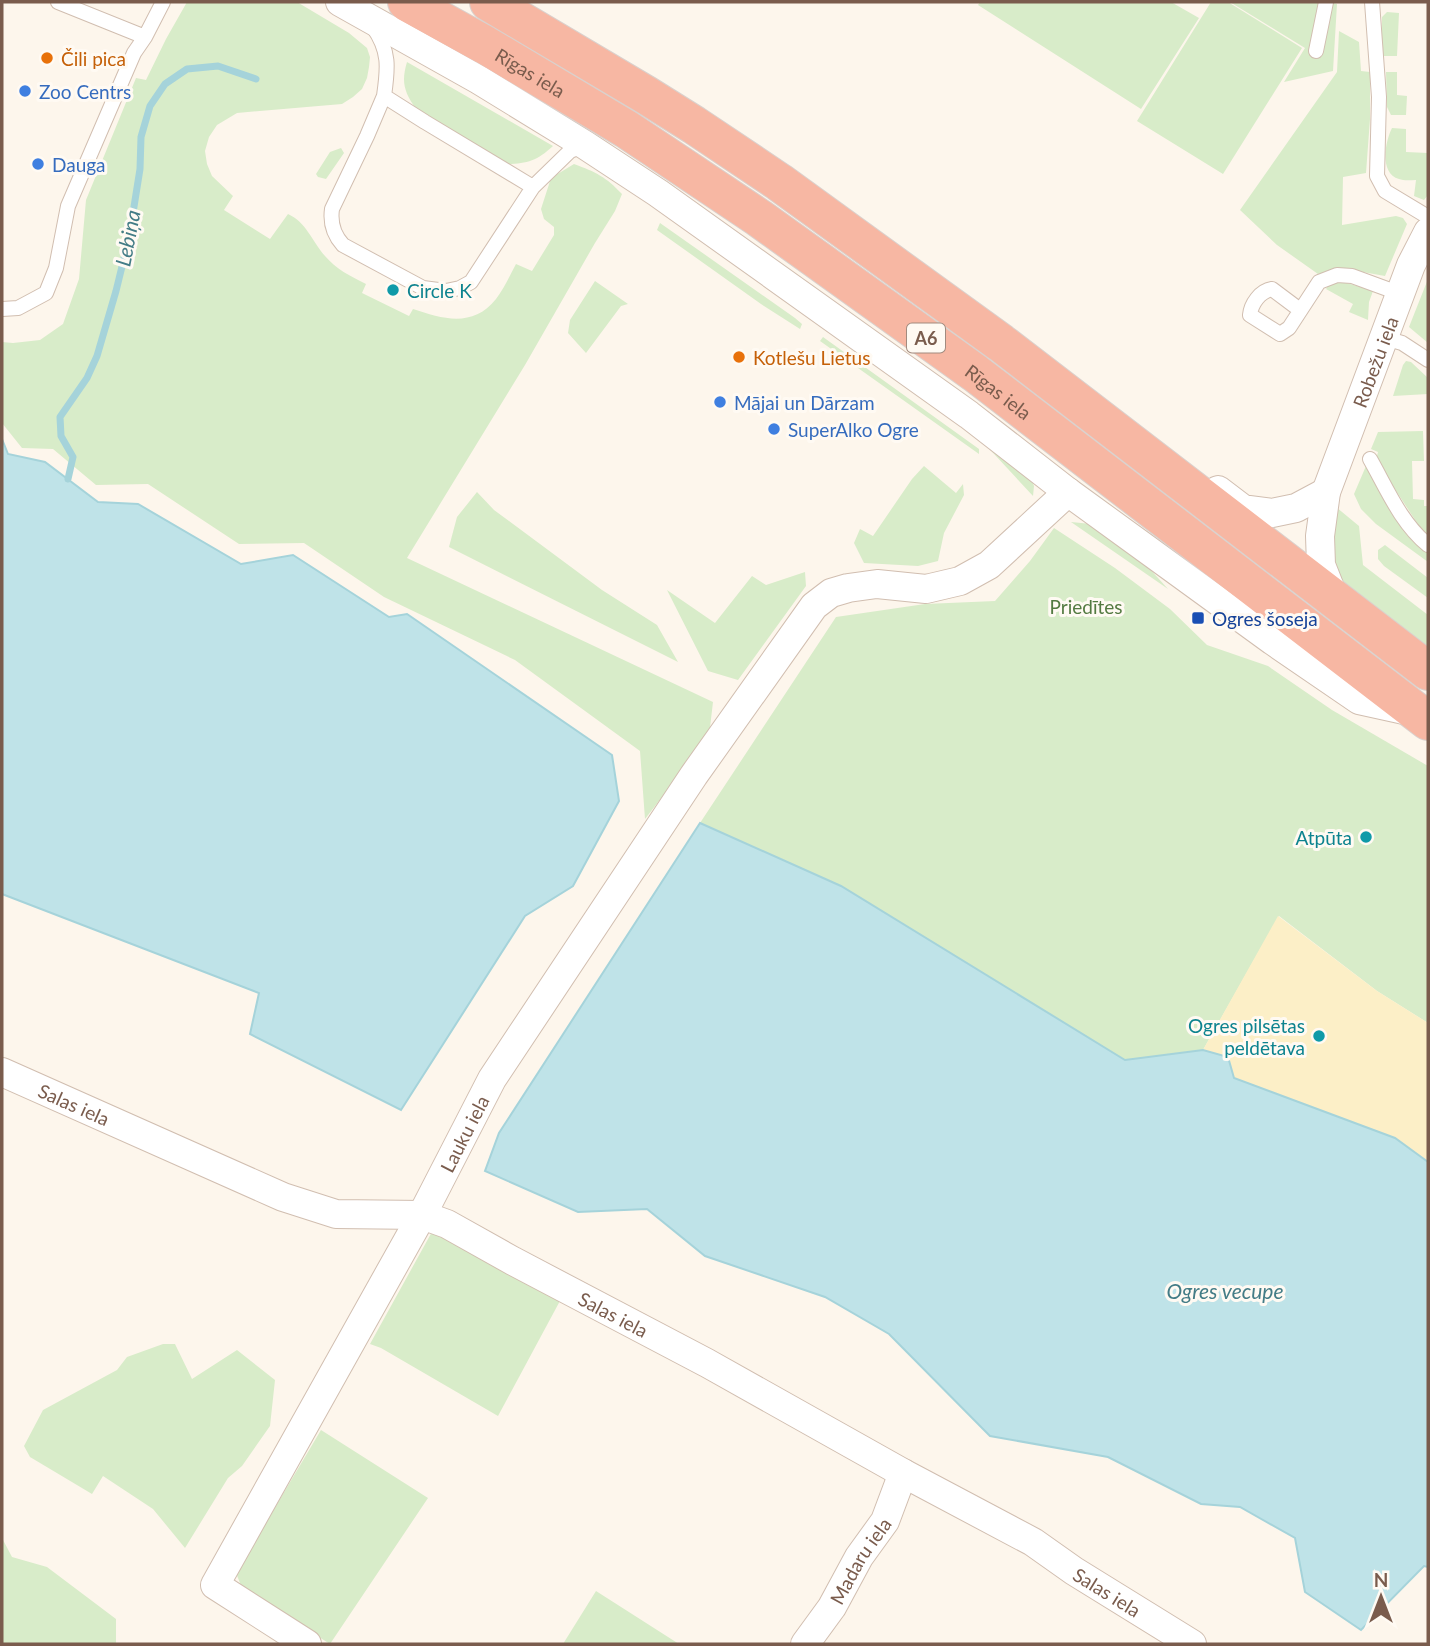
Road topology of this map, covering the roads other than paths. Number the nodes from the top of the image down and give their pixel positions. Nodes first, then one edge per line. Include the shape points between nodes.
1 (58, 2) edge
2 (163, 2) edge
3 (340, 2) edge
4 (407, 2) edge
5 (489, 2) edge
6 (1326, 2) edge
7 (1372, 2) edge
8 (365, 16) junction
9 (145, 37) junction
10 (1316, 51) dead end
11 (384, 96) junction
12 (585, 145) junction
13 (533, 187) junction
14 (1428, 217) edge
15 (1428, 232) edge
16 (1401, 294) junction
17 (2, 309) edge
18 (1300, 310) dead end
19 (1385, 338) junction
20 (1428, 360) edge
21 (1138, 447) junction
22 (1370, 459) dead end
23 (1068, 492) junction
24 (1326, 492) junction
25 (1428, 545) edge
26 (1334, 599) junction
27 (1428, 671) edge
28 (1423, 717) edge
29 (2, 1072) edge
30 (422, 1215) junction
31 (903, 1473) junction
32 (307, 1644) edge
33 (805, 1644) edge
34 (1192, 1644) edge

1 - 9 lane
2 - 9 lane
3 - 8 street
4 - 28 highway, Rīgas iela / A6 via 626,129 759,218 975,373
5 - 21 highway, Rīgas iela / A6 via 656,101 779,182
6 - 10 lane
7 - 14 lane via 1379,97 1377,176 1385,191
8 - 11 lane via 383,40
8 - 12 street
9 - 17 lane via 68,206 56,268 46,293 18,308
11 - 13 lane
11 - 13 lane via 332,209 332,227 343,245 423,288 460,288 471,282
12 - 13 lane via 570,151
12 - 23 street via 937,392
15 - 16 street, Robežu iela
16 - 18 lane via 1337,275 1319,282
16 - 19 street, Robežu iela
19 - 20 lane
19 - 24 street, Robežu iela
21 - 24 street via 1173,456 1243,509 1272,513 1296,508
21 - 26 highway, Rīgas iela / A6
22 - 25 lane via 1407,524
23 - 28 street via 1359,700
23 - 30 street, Lauku iela via 989,565 960,581 926,589 877,584 848,588 831,593 814,606 686,786 492,1079
24 - 26 street, Robežu iela via 1321,565
26 - 27 highway, Rīgas iela / A6
29 - 30 street, Salas iela via 283,1197 336,1214
30 - 31 street, Salas iela via 447,1224 707,1363
30 - 32 street, Lauku iela via 215,1585
31 - 33 street, Madaru iela via 885,1521
31 - 34 street, Salas iela via 1033,1542

